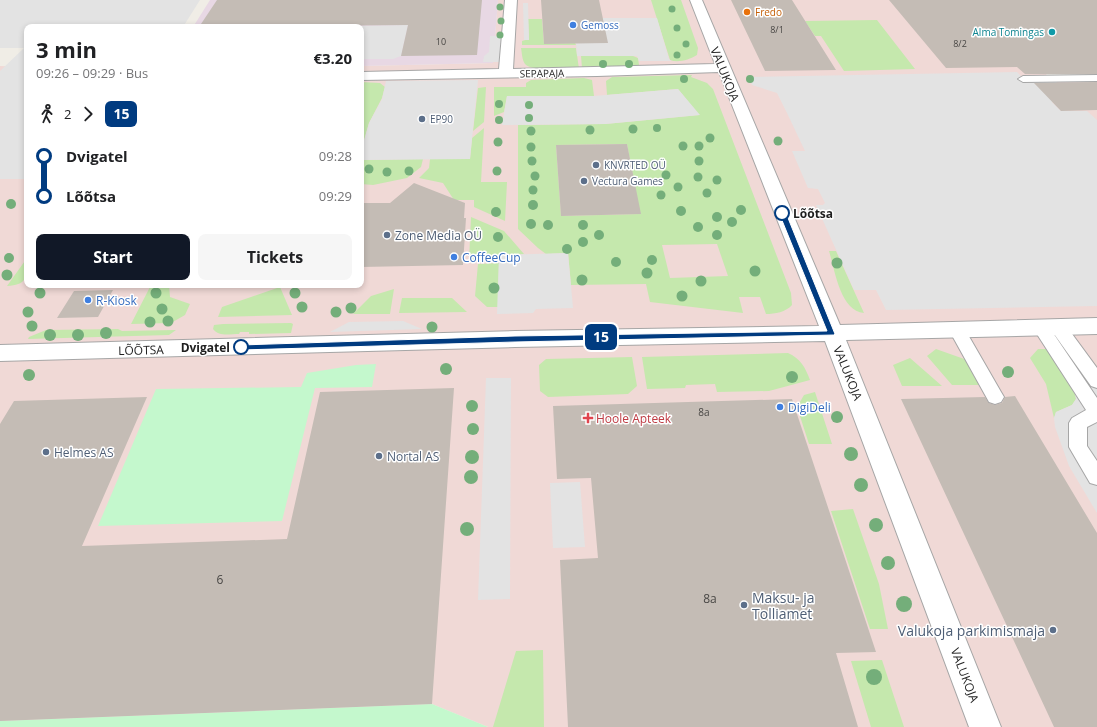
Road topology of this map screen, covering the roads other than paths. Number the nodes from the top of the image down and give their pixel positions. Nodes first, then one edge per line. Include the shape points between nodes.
1 (511, 0) edge
2 (696, 0) edge
3 (722, 68) junction
4 (506, 74) junction
5 (364, 76) edge
6 (1097, 78) edge
7 (1023, 79) dead end
8 (1097, 326) edge
9 (1050, 328) junction
10 (958, 330) junction
11 (832, 334) junction
12 (0, 353) edge
13 (1097, 381) edge
14 (995, 397) dead end
15 (1097, 413) edge
16 (1097, 478) edge
17 (985, 727) edge

1 - 4 street
2 - 3 street, VALUKOJA
3 - 4 street, SEPAPAJA
3 - 11 street, VALUKOJA
4 - 5 street, SEPAPAJA
6 - 7 lane
8 - 9 street, LÕÕTSA
9 - 10 street, LÕÕTSA
9 - 13 lane
9 - 15 lane
10 - 11 street, LÕÕTSA
10 - 14 lane
11 - 12 street, LÕÕTSA via 515,339
11 - 17 street, VALUKOJA
15 - 16 lane via 1078,423 1078,447

